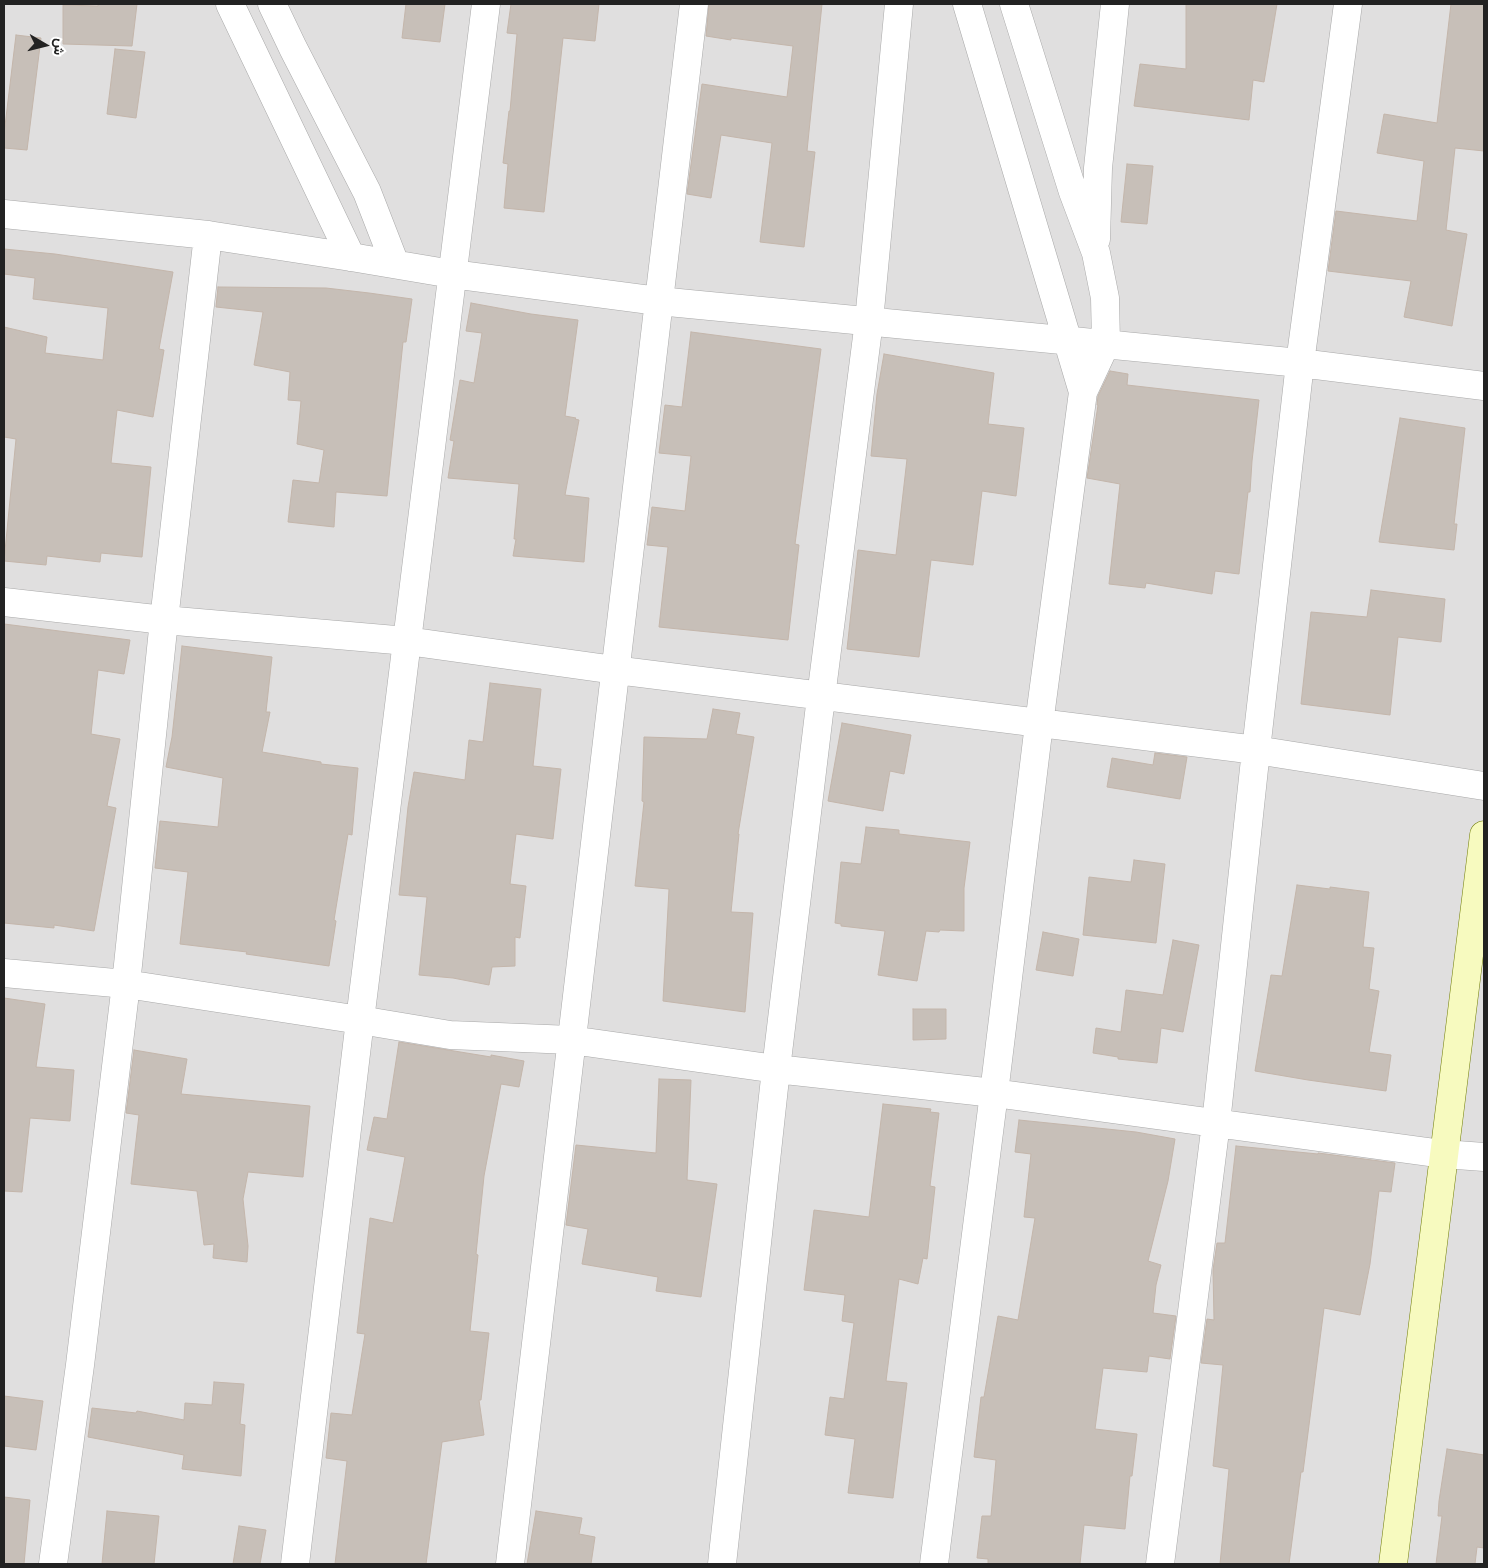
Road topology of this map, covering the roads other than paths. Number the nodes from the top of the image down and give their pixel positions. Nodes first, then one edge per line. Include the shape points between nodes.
1 (230, 4) edge
2 (272, 4) edge
3 (486, 4) edge
4 (694, 4) edge
5 (899, 4) edge
6 (967, 4) edge
7 (1014, 4) edge
8 (1116, 4) edge
9 (1348, 4) edge
10 (4, 214) edge
11 (208, 235) junction
12 (1096, 253) junction
13 (352, 257) junction
14 (395, 264) junction
15 (452, 274) junction
16 (658, 301) junction
17 (868, 321) junction
18 (1067, 340) junction
19 (1106, 343) junction
20 (1300, 363) junction
21 (1484, 386) edge
22 (1083, 392) junction
23 (4, 602) edge
24 (164, 620) junction
25 (407, 641) junction
26 (615, 670) junction
27 (821, 697) junction
28 (1039, 724) junction
29 (1256, 750) junction
30 (1484, 786) edge
31 (1484, 835) edge
32 (4, 972) edge
33 (126, 984) junction
34 (360, 1020) junction
35 (571, 1040) junction
36 (776, 1069) junction
37 (994, 1093) junction
38 (1216, 1123) junction
39 (1443, 1154) junction
40 (1484, 1157) edge
41 (53, 1564) edge
42 (295, 1564) edge
43 (510, 1564) edge
44 (722, 1564) edge
45 (934, 1564) edge
46 (1160, 1564) edge
47 (1393, 1564) edge

1 - 13 street
2 - 14 street via 367,192
3 - 15 street
4 - 16 street
5 - 17 street
6 - 18 street
7 - 12 street
8 - 12 street via 1098,168
9 - 20 street
10 - 11 street
11 - 13 street
11 - 24 street
12 - 19 street via 1105,298
13 - 14 street
14 - 15 street
15 - 16 street
15 - 25 street
16 - 17 street
16 - 26 street
17 - 18 street
17 - 27 street
18 - 19 street
18 - 22 street
19 - 20 street
19 - 22 street
20 - 21 street
20 - 29 street
22 - 28 street
23 - 24 street
24 - 25 street
24 - 33 street
25 - 26 street
25 - 34 street
26 - 27 street
26 - 35 street
27 - 28 street
27 - 36 street
28 - 29 street
28 - 37 street
29 - 30 street
29 - 38 street
31 - 39 street
32 - 33 street
33 - 34 street
33 - 41 street
34 - 35 street via 450,1035
34 - 42 street
35 - 36 street
35 - 43 street
36 - 37 street
36 - 44 street
37 - 38 street
37 - 45 street
38 - 39 street
38 - 46 street
39 - 40 street
39 - 47 street

